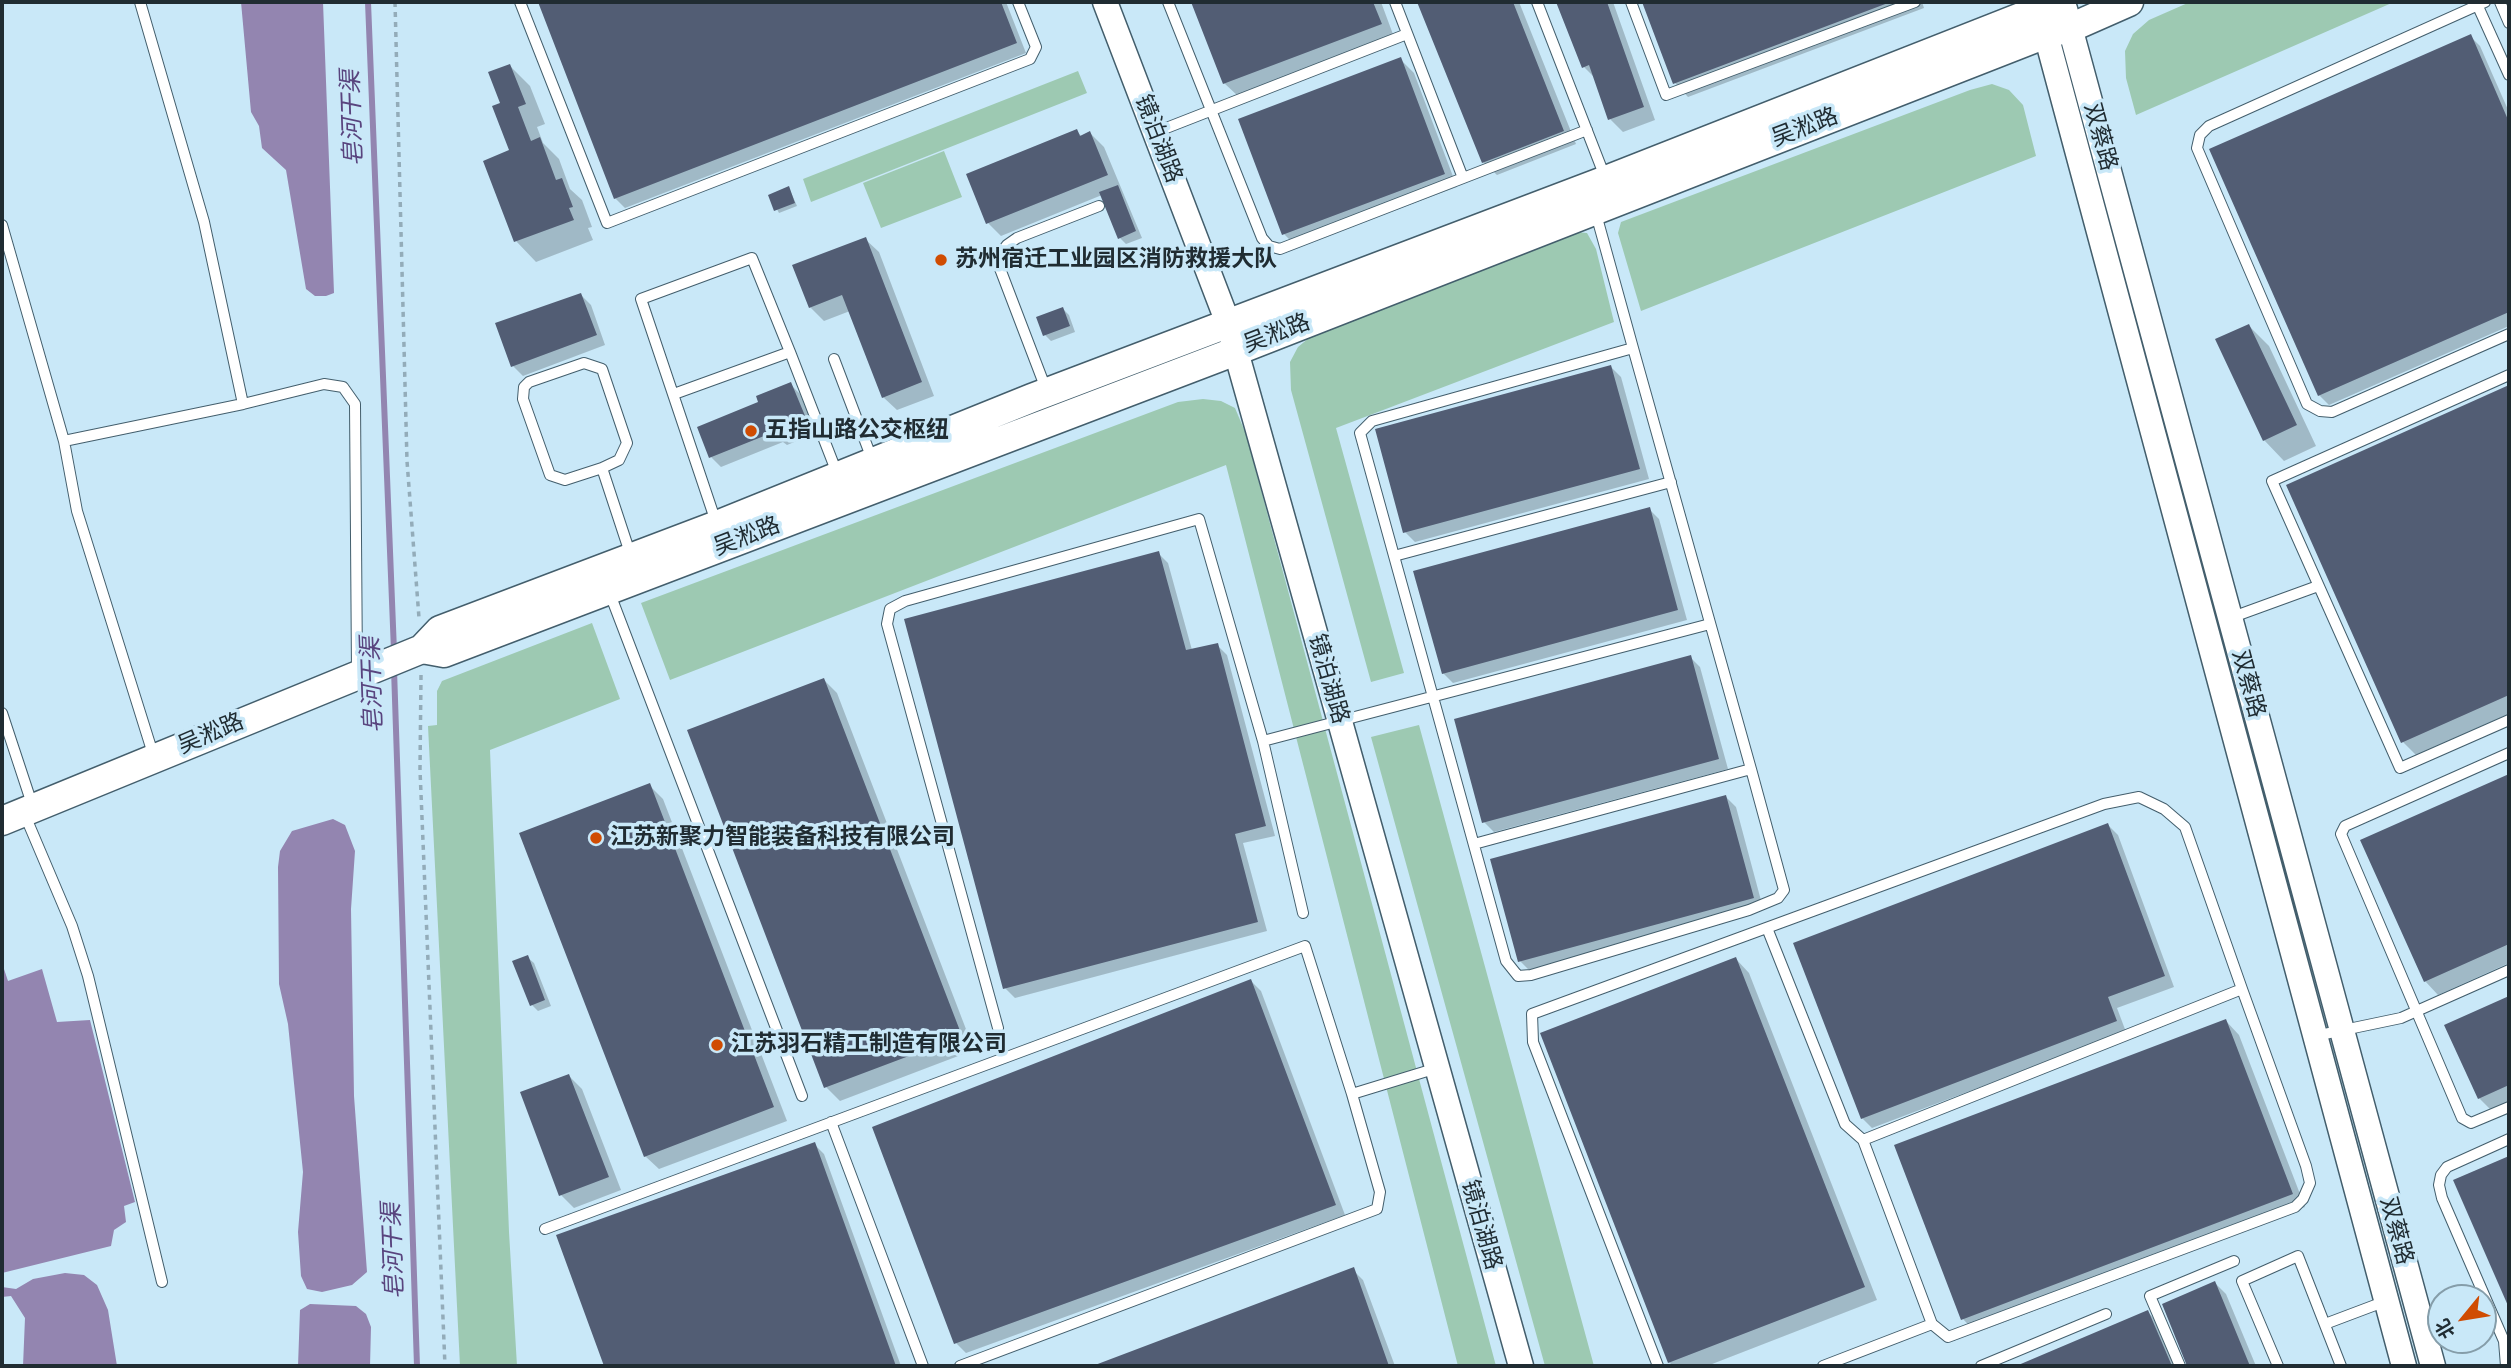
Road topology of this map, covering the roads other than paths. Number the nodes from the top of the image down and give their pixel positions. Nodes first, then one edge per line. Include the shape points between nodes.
1 (140, 2) edge
2 (520, 2) edge
3 (1018, 2) edge
4 (1105, 2) edge
5 (1168, 2) edge
6 (1395, 2) edge
7 (1537, 2) edge
8 (1631, 2) edge
9 (1915, 2) edge
10 (2129, 2) edge
11 (2500, 2) edge
12 (2480, 3) edge
13 (2052, 13) edge
14 (2509, 23) edge
15 (1407, 34) junction
16 (2509, 75) edge
17 (1211, 110) junction
18 (1587, 130) junction
19 (1155, 132) junction
20 (1463, 178) junction
21 (1597, 192) junction
22 (1099, 206) dead end
23 (2, 225) edge
24 (1228, 323) junction
25 (2509, 334) edge
26 (1633, 348) junction
27 (1236, 351) junction
28 (790, 352) junction
29 (834, 359) dead end
30 (2509, 375) edge
31 (1048, 392) junction
32 (674, 394) junction
33 (243, 404) junction
34 (64, 441) junction
35 (603, 468) junction
36 (878, 474) junction
37 (838, 477) junction
38 (1671, 482) junction
39 (717, 525) junction
40 (1394, 556) junction
41 (632, 557) junction
42 (604, 580) junction
43 (2318, 586) junction
44 (2230, 618) junction
45 (1710, 624) junction
46 (357, 673) junction
47 (1433, 697) junction
48 (2, 713) edge
49 (2509, 720) edge
50 (1340, 721) junction
51 (1263, 741) junction
52 (2509, 753) edge
53 (154, 758) junction
54 (1751, 769) junction
55 (20, 813) edge
56 (1474, 844) junction
57 (1303, 912) dead end
58 (1767, 928) junction
59 (2509, 970) edge
60 (2242, 989) junction
61 (2416, 1011) junction
62 (998, 1028) dead end
63 (2342, 1032) junction
64 (2315, 1036) junction
65 (1437, 1068) junction
66 (1352, 1094) junction
67 (802, 1097) dead end
68 (2509, 1107) edge
69 (831, 1122) junction
70 (2509, 1139) edge
71 (1863, 1140) junction
72 (545, 1229) dead end
73 (2234, 1261) dead end
74 (162, 1282) dead end
75 (2386, 1301) junction
76 (2106, 1314) dead end
77 (1932, 1324) junction
78 (2325, 1324) junction
79 (923, 1366) edge
80 (960, 1366) edge
81 (1521, 1366) edge
82 (1658, 1366) edge
83 (1823, 1366) edge
84 (1981, 1366) edge
85 (2180, 1366) edge
86 (2278, 1366) edge
87 (2341, 1366) edge
88 (2403, 1366) edge
89 (2432, 1366) edge
90 (2508, 1366) edge

1 - 33 lane via 204,222
2 - 3 lane via 607,223 1030,59 1036,47
4 - 19 street, 镜泊湖路
5 - 17 lane
6 - 15 lane
7 - 18 lane
8 - 9 lane via 1666,95
10 - 13 main road, 吴淞路
11 - 14 lane
12 - 16 lane
12 - 25 lane via 2209,126 2200,135 2197,148 2307,404 2332,412
13 - 21 main road, 吴淞路
13 - 44 street, 双蔡路
13 - 64 street, 双蔡路
15 - 17 lane
15 - 20 lane
17 - 19 lane
17 - 20 lane via 1262,238 1280,250
18 - 20 lane
18 - 21 lane
19 - 24 street, 镜泊湖路
21 - 24 main road, 吴淞路
21 - 26 lane
21 - 27 main road, 吴淞路
22 - 31 lane via 1017,238 1000,254 1002,274
23 - 34 lane
24 - 27 street, 镜泊湖路
24 - 31 main road, 吴淞路
26 - 38 lane
26 - 40 lane via 1363,427 1360,433
27 - 36 main road, 吴淞路
27 - 50 street, 镜泊湖路
28 - 32 lane
28 - 32 lane via 752,258 641,299
28 - 37 lane
29 - 36 lane
30 - 43 lane via 2272,481
31 - 36 main road, 吴淞路
32 - 39 lane
33 - 34 lane
33 - 46 lane via 324,384 343,387 355,404
34 - 53 lane via 77,511
35 - 35 lane via 565,480 550,475 523,399 529,382 584,363 601,369 627,443 619,460
35 - 41 lane
36 - 37 main road, 吴淞路
36 - 42 main road, 吴淞路
37 - 39 main road, 吴淞路
38 - 40 lane
38 - 45 lane
39 - 41 main road, 吴淞路
40 - 47 lane
41 - 42 main road, 吴淞路
42 - 46 main road, 吴淞路 via 440,630 422,649
42 - 67 lane
43 - 44 lane
43 - 49 lane via 2400,768
44 - 63 street, 双蔡路
45 - 47 lane
45 - 54 lane
46 - 53 main road, 吴淞路
47 - 50 lane
47 - 56 lane
48 - 55 lane
50 - 51 lane
50 - 65 street, 镜泊湖路
51 - 57 lane
51 - 62 lane via 1199,519 890,609 887,624
52 - 61 lane via 2345,826 2342,834
53 - 55 main road, 吴淞路
54 - 56 lane
54 - 56 lane via 1784,890 1778,898 1749,911 1531,975 1518,976 1506,961
55 - 74 lane via 72,926 88,976
58 - 60 lane via 2104,804 2139,797 2164,809 2185,827
58 - 71 lane via 1845,1124
58 - 82 lane via 1532,1014 1533,1042
59 - 61 lane
60 - 71 lane
60 - 77 lane via 2306,1166 2310,1183 2303,1199 2295,1207 1948,1337
61 - 63 lane
61 - 68 lane via 2462,1118 2471,1123
63 - 64 lane
63 - 89 street, 双蔡路
64 - 75 street, 双蔡路
65 - 66 lane
65 - 81 street, 镜泊湖路
66 - 69 lane via 1305,946
66 - 80 lane via 1380,1192 1377,1209
69 - 72 lane
69 - 79 lane
70 - 90 lane via 2447,1167 2439,1185 2504,1341
71 - 77 lane
73 - 85 lane via 2150,1296
75 - 78 lane
75 - 88 street, 双蔡路
76 - 84 lane
77 - 83 lane
78 - 86 lane via 2298,1256 2242,1281
78 - 87 lane

